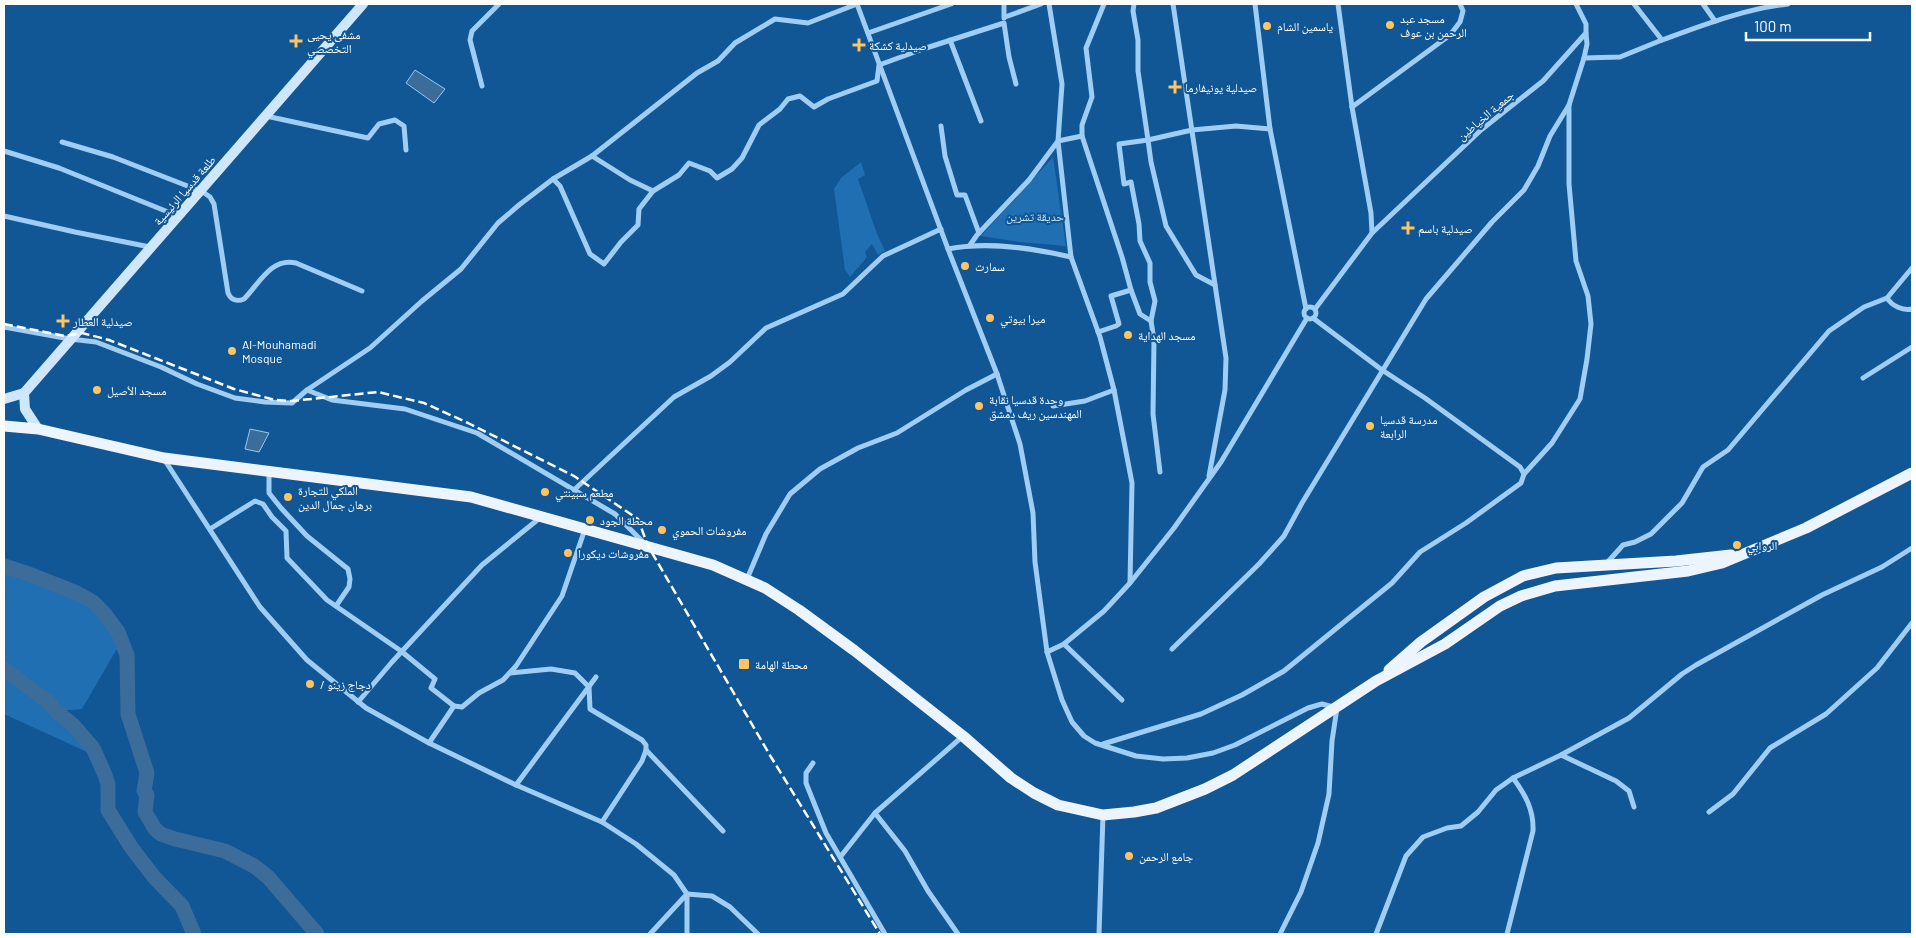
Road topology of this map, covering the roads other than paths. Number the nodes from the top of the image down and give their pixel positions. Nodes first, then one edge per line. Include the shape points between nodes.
1 (363, 4) edge
2 (499, 4) edge
3 (857, 4) edge
4 (951, 4) edge
5 (1004, 4) edge
6 (1041, 4) edge
7 (1050, 4) edge
8 (1104, 4) edge
9 (1134, 4) edge
10 (1173, 4) edge
11 (1255, 4) edge
12 (1338, 4) edge
13 (1460, 4) edge
14 (1576, 4) edge
15 (1634, 4) edge
16 (1703, 4) edge
17 (1788, 4) edge
18 (1004, 20) junction
19 (1715, 21) junction
20 (868, 33) junction
21 (1586, 33) junction
22 (950, 40) junction
23 (1662, 40) junction
24 (1584, 58) junction
25 (879, 66) junction
26 (1016, 84) dead end
27 (482, 86) dead end
28 (1569, 106) junction
29 (1352, 107) junction
30 (265, 116) junction
31 (981, 121) dead end
32 (941, 126) dead end
33 (1192, 130) junction
34 (1270, 130) junction
35 (1082, 136) junction
36 (1148, 140) junction
37 (1058, 141) junction
38 (62, 142) dead end
39 (406, 150) dead end
40 (4, 151) edge
41 (592, 156) junction
42 (553, 179) junction
43 (199, 191) junction
44 (653, 192) junction
45 (4, 216) edge
46 (178, 216) junction
47 (941, 229) junction
48 (979, 233) junction
49 (1372, 233) junction
50 (970, 245) junction
51 (150, 247) junction
52 (948, 249) junction
53 (1071, 257) junction
54 (1912, 268) edge
55 (1215, 285) junction
56 (1131, 290) junction
57 (362, 291) dead end
58 (1887, 298) junction
59 (1306, 308) junction
60 (1315, 309) junction
61 (1912, 309) edge
62 (1310, 318) junction
63 (1151, 321) junction
64 (4, 327) edge
65 (1098, 332) junction
66 (70, 339) junction
67 (1912, 347) edge
68 (1382, 370) junction
69 (997, 374) junction
70 (1863, 378) dead end
71 (307, 390) junction
72 (1114, 390) junction
73 (24, 393) junction
74 (4, 399) edge
75 (1053, 406) dead end
76 (4, 426) edge
77 (38, 429) junction
78 (164, 458) junction
79 (269, 472) junction
80 (1160, 472) dead end
81 (1912, 473) edge
82 (1524, 474) junction
83 (1208, 479) junction
84 (574, 490) junction
85 (541, 517) junction
86 (210, 529) junction
87 (585, 529) junction
88 (648, 546) junction
89 (1912, 548) edge
90 (1751, 551) junction
91 (1606, 564) junction
92 (747, 579) junction
93 (1130, 583) junction
94 (336, 606) junction
95 (1912, 623) edge
96 (1064, 644) junction
97 (1172, 648) dead end
98 (402, 651) junction
99 (1047, 652) junction
100 (510, 673) junction
101 (596, 677) dead end
102 (1376, 681) junction
103 (589, 687) junction
104 (1122, 700) dead end
105 (358, 702) junction
106 (454, 706) junction
107 (1337, 708) junction
108 (963, 736) junction
109 (429, 743) junction
110 (1103, 744) junction
111 (646, 750) junction
112 (1561, 755) junction
113 (813, 763) dead end
114 (1513, 778) junction
115 (516, 785) junction
116 (1634, 807) dead end
117 (1709, 812) dead end
118 (875, 813) junction
119 (1103, 815) junction
120 (602, 822) junction
121 (723, 831) dead end
122 (841, 856) junction
123 (687, 894) junction
124 (650, 934) edge
125 (687, 934) edge
126 (758, 934) edge
127 (885, 934) edge
128 (958, 934) edge
129 (1099, 934) edge
130 (1280, 934) edge
131 (1376, 934) edge
132 (1508, 934) edge

1 - 30 main road, طلعة قدسيا الرئيسية
2 - 27 street via 472,31 470,40
3 - 20 street
3 - 41 street via 808,23 775,19 735,43 718,61 697,73
4 - 20 street
5 - 18 street
6 - 18 street
7 - 37 street via 1062,84
8 - 35 street via 1086,48 1092,97 1082,125
9 - 36 street via 1138,71
10 - 33 street
11 - 34 street
12 - 29 street
13 - 29 street via 1463,11 1460,22 1450,35
14 - 21 street via 1586,24
15 - 23 street
16 - 19 street
17 - 19 street via 1766,6
18 - 22 street
18 - 26 street
19 - 23 street
20 - 25 street
21 - 24 street
21 - 49 street, جمعية الخياطين via 1543,80 1481,130
22 - 25 street
22 - 31 street
23 - 24 street via 1620,57
24 - 28 street
25 - 44 street via 877,81 814,107 800,96 788,98 780,109 759,125 742,158 718,178 710,171 689,163 679,175
25 - 47 street
28 - 68 street via 1550,136 1524,190 1426,299
28 - 82 street via 1569,184 1576,261 1588,296 1591,324 1587,359 1580,399 1552,443
29 - 49 street
30 - 39 street via 368,138 380,124 395,120 404,126
30 - 43 main road, طلعة قدسيا الرئيسية
32 - 48 street via 956,195 965,195
33 - 34 street via 1236,126
33 - 36 street
33 - 55 street
34 - 59 street
35 - 37 street
35 - 56 street
36 - 55 street via 1166,226 1196,275
36 - 63 street via 1119,144 1124,184 1131,182 1140,224 1140,241 1150,263 1155,301
37 - 48 street via 1029,180
37 - 53 street
38 - 43 street via 113,157
40 - 46 street via 59,168
41 - 42 street
41 - 44 street
42 - 44 street via 560,186 590,254 604,264 638,225 639,209
42 - 71 street via 498,223 461,268 370,348
43 - 46 main road, طلعة قدسيا الرئيسية
43 - 57 street via 210,196 214,204 228,293 233,299 244,299 273,267 284,262
45 - 51 street
46 - 51 main road, طلعة قدسيا الرئيسية
47 - 52 street
47 - 84 street via 883,256 843,294 766,328 730,362 674,397
48 - 50 street
49 - 60 street, جمعية الخياطين
50 - 52 street
50 - 53 street via 1044,250
51 - 66 main road, طلعة قدسيا الرئيسية
52 - 69 street
53 - 65 street
54 - 58 street
55 - 83 street via 1226,358 1225,390
56 - 63 street via 1140,314
56 - 65 street via 1111,296 1119,324
58 - 61 street via 1896,306
58 - 91 street via 1864,307 1829,331 1728,450 1703,467 1682,503 1651,534 1623,545
59 - 60 street
59 - 62 street via 1304,316
60 - 62 street via 1315,316
62 - 68 street
62 - 83 street
63 - 80 street via 1154,340 1153,414
64 - 66 street
65 - 72 street
66 - 71 street via 96,342 235,398 292,402
66 - 73 main road, طلعة قدسيا الرئيسية
67 - 70 street
68 - 82 street via 1426,398 1520,467
68 - 97 street via 1284,536
69 - 92 street via 897,433 858,448 820,470 790,494 766,534
69 - 99 street via 1020,444 1033,513 1035,562
71 - 84 street via 332,400 405,409 477,433
72 - 75 street via 1085,401
72 - 93 street via 1132,483
73 - 74 main road
73 - 77 main road via 25,409
76 - 77 main road
77 - 78 main road
78 - 79 main road
78 - 86 street
79 - 85 main road via 471,497
79 - 94 street via 269,493 281,508 307,536 348,569 349,587
81 - 90 main road via 1806,528
82 - 110 street via 1515,489 1420,552 1392,583 1284,671 1201,714
83 - 93 street
84 - 88 street via 615,514
85 - 87 main road
85 - 98 street via 482,565
86 - 94 street via 255,501 263,504 286,531 287,558
86 - 105 street via 260,607 307,660
87 - 88 main road
87 - 100 street via 562,596
88 - 92 main road via 713,565
89 - 112 street via 1696,665 1629,718
90 - 91 main road via 1694,560
90 - 102 main road via 1722,563 1688,571 1555,586 1532,592 1500,606 1444,644
91 - 102 main road via 1538,572 1510,582 1421,642
92 - 108 main road via 782,598 847,645
93 - 96 street via 1104,611
94 - 98 street
95 - 117 street via 1877,668 1826,714 1770,748 1733,794
96 - 99 street
96 - 104 street
98 - 105 street
98 - 106 street via 435,679 431,688
99 - 110 street via 1072,722 1084,736
100 - 103 street via 551,669 575,673
100 - 106 street via 462,707
101 - 103 street
102 - 107 main road
103 - 111 street via 590,709 642,740
103 - 115 street
105 - 109 street
106 - 109 street
107 - 110 street via 1322,704 1308,708 1235,745 1187,758 1136,756
107 - 119 main road via 1233,775 1205,789 1156,808
107 - 130 street via 1329,794 1318,843 1301,892
108 - 118 street
108 - 119 main road via 1011,778 1034,793 1058,804
109 - 115 street
111 - 120 street
111 - 121 street
112 - 114 street
112 - 116 street via 1616,781 1629,791
113 - 122 street via 806,772 806,783 826,833
114 - 131 street via 1496,790 1461,826 1423,837 1406,856
114 - 132 street via 1526,795 1533,831
115 - 120 street
118 - 122 street
118 - 128 street via 905,851
119 - 129 street
120 - 123 street via 674,875
122 - 127 street
123 - 124 street
123 - 125 street
123 - 126 street via 712,896 730,907

